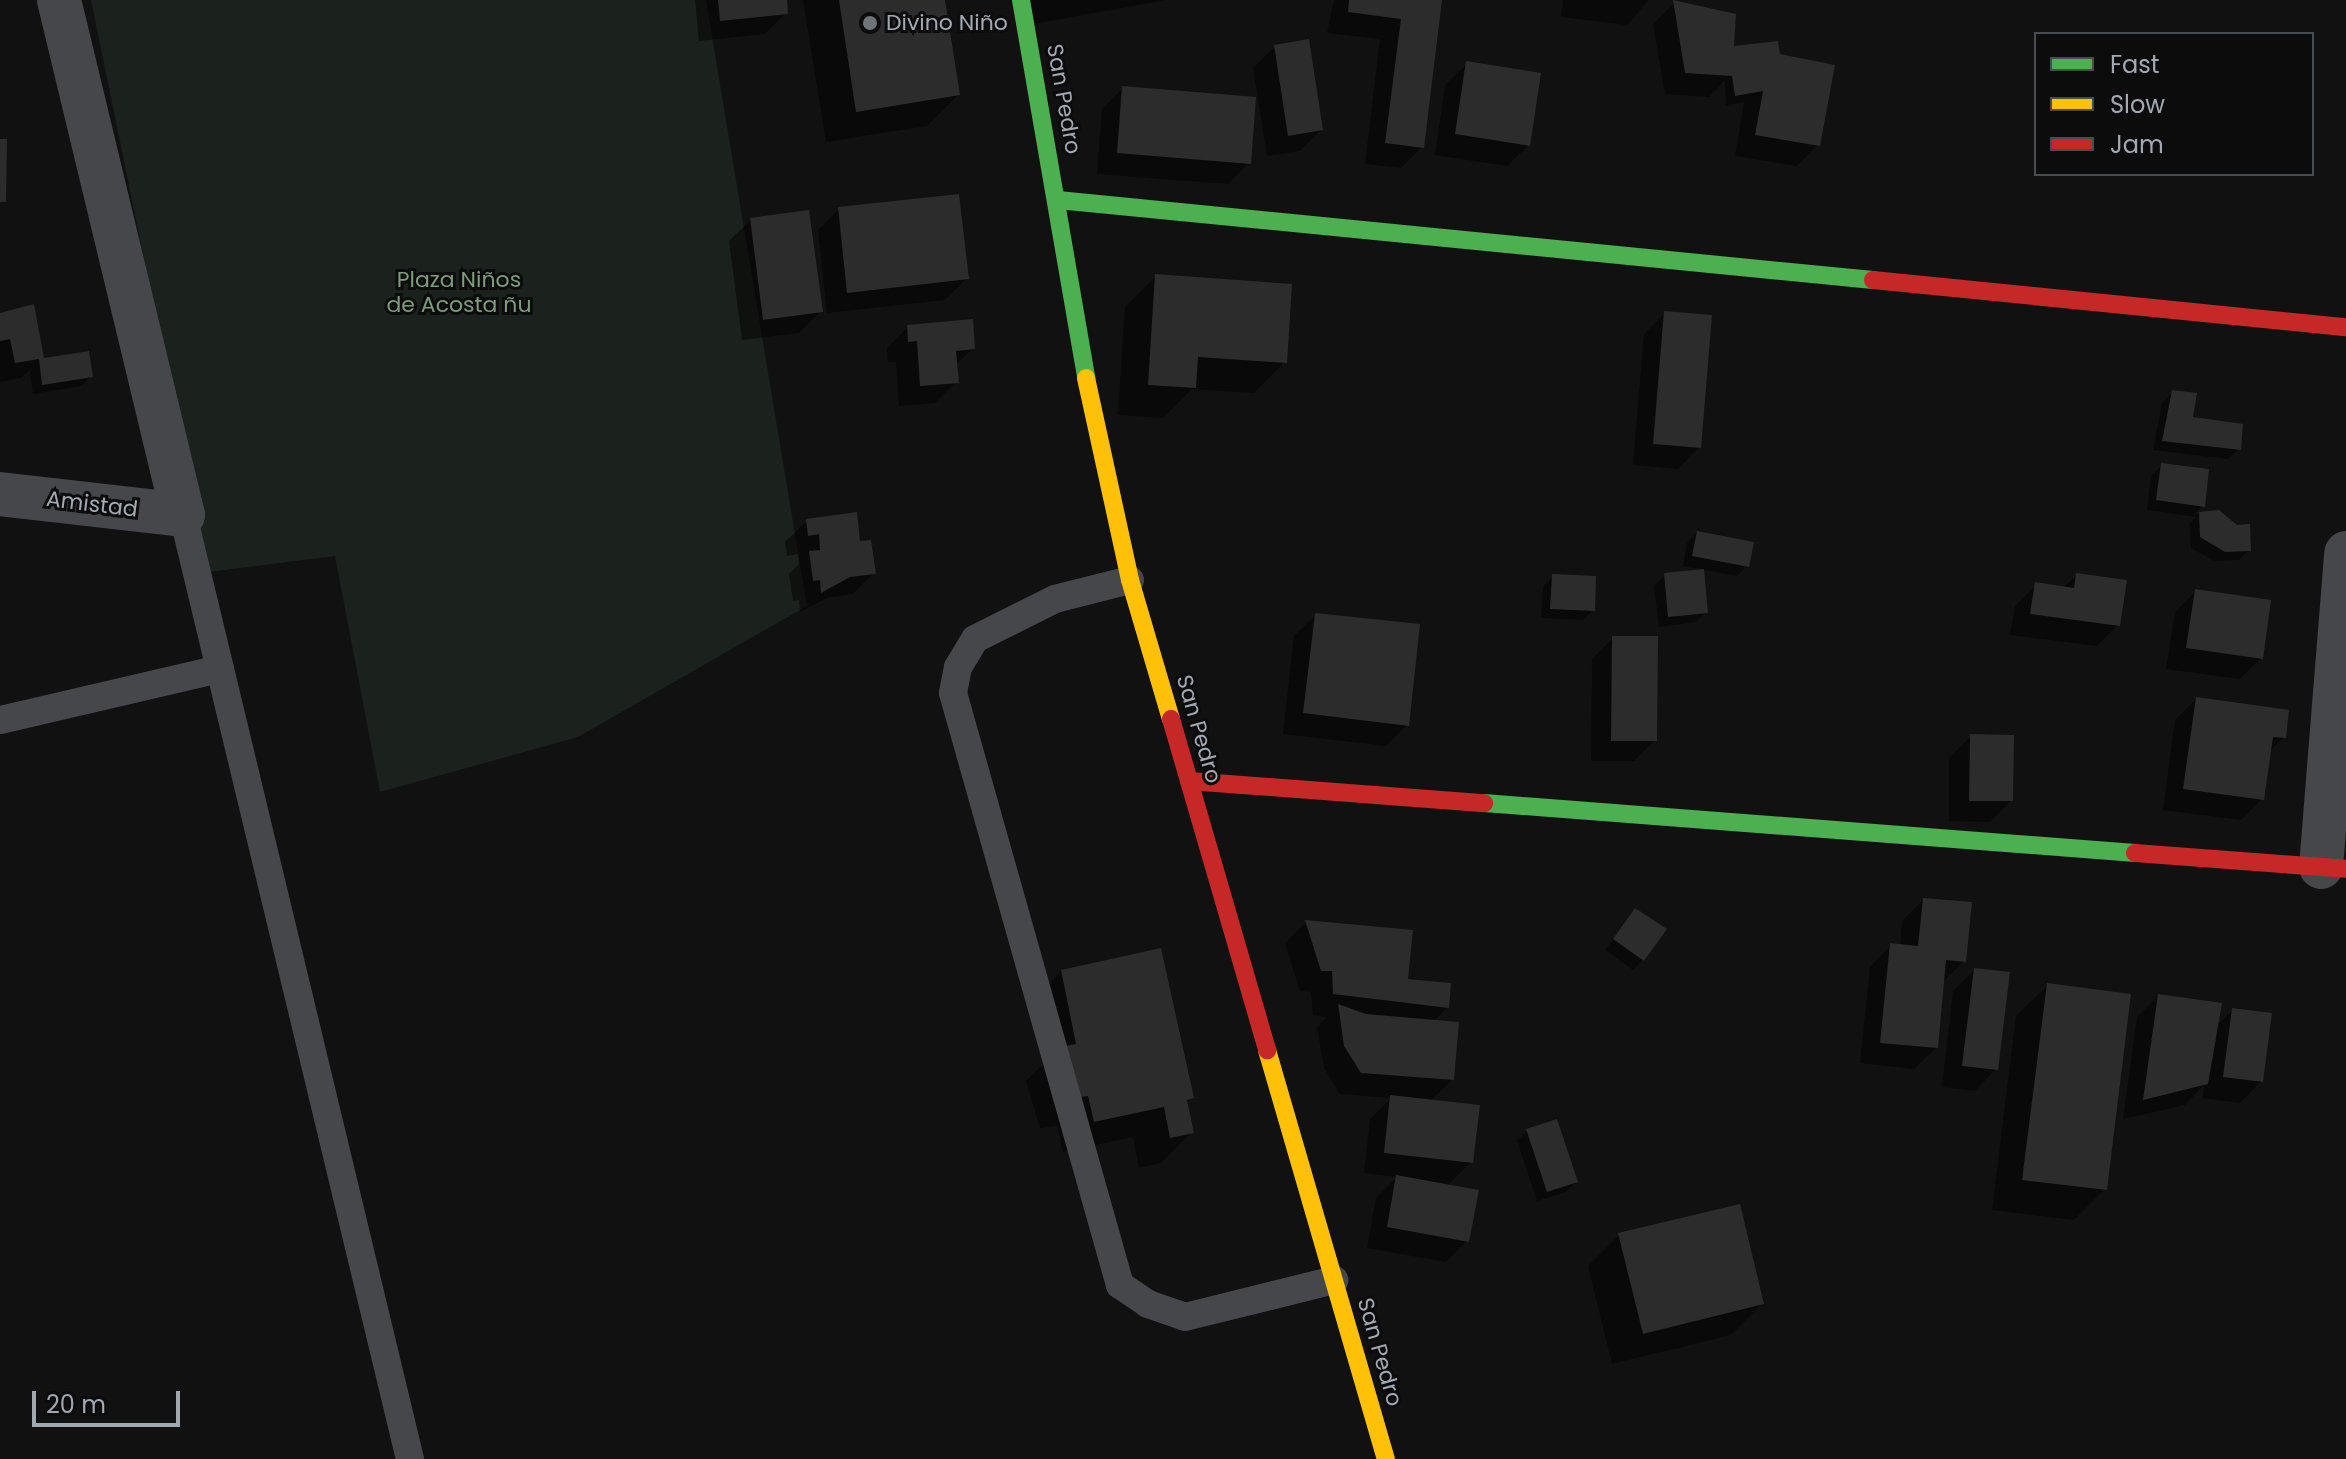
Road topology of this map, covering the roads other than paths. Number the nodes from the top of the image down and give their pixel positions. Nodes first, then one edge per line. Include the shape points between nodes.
1 (59, 0) edge
2 (1021, 0) edge
3 (1058, 200) junction
4 (2346, 327) edge
5 (0, 494) edge
6 (183, 515) junction
7 (2346, 553) edge
8 (1130, 580) junction
9 (220, 669) junction
10 (0, 720) edge
11 (1189, 781) junction
12 (2334, 868) edge
13 (1335, 1280) junction
14 (410, 1459) edge
15 (1386, 1459) edge

1 - 6 street
2 - 3 street, San Pedro
3 - 4 street
3 - 8 street, San Pedro via 1084,369
5 - 6 street, Amistad
6 - 9 lane
7 - 12 street
8 - 11 street, San Pedro
8 - 13 lane via 1055,599 975,639 958,667 953,693 1120,1285 1148,1304 1185,1317
9 - 10 lane
9 - 14 lane
11 - 12 street
11 - 13 street, San Pedro
13 - 15 street, San Pedro

